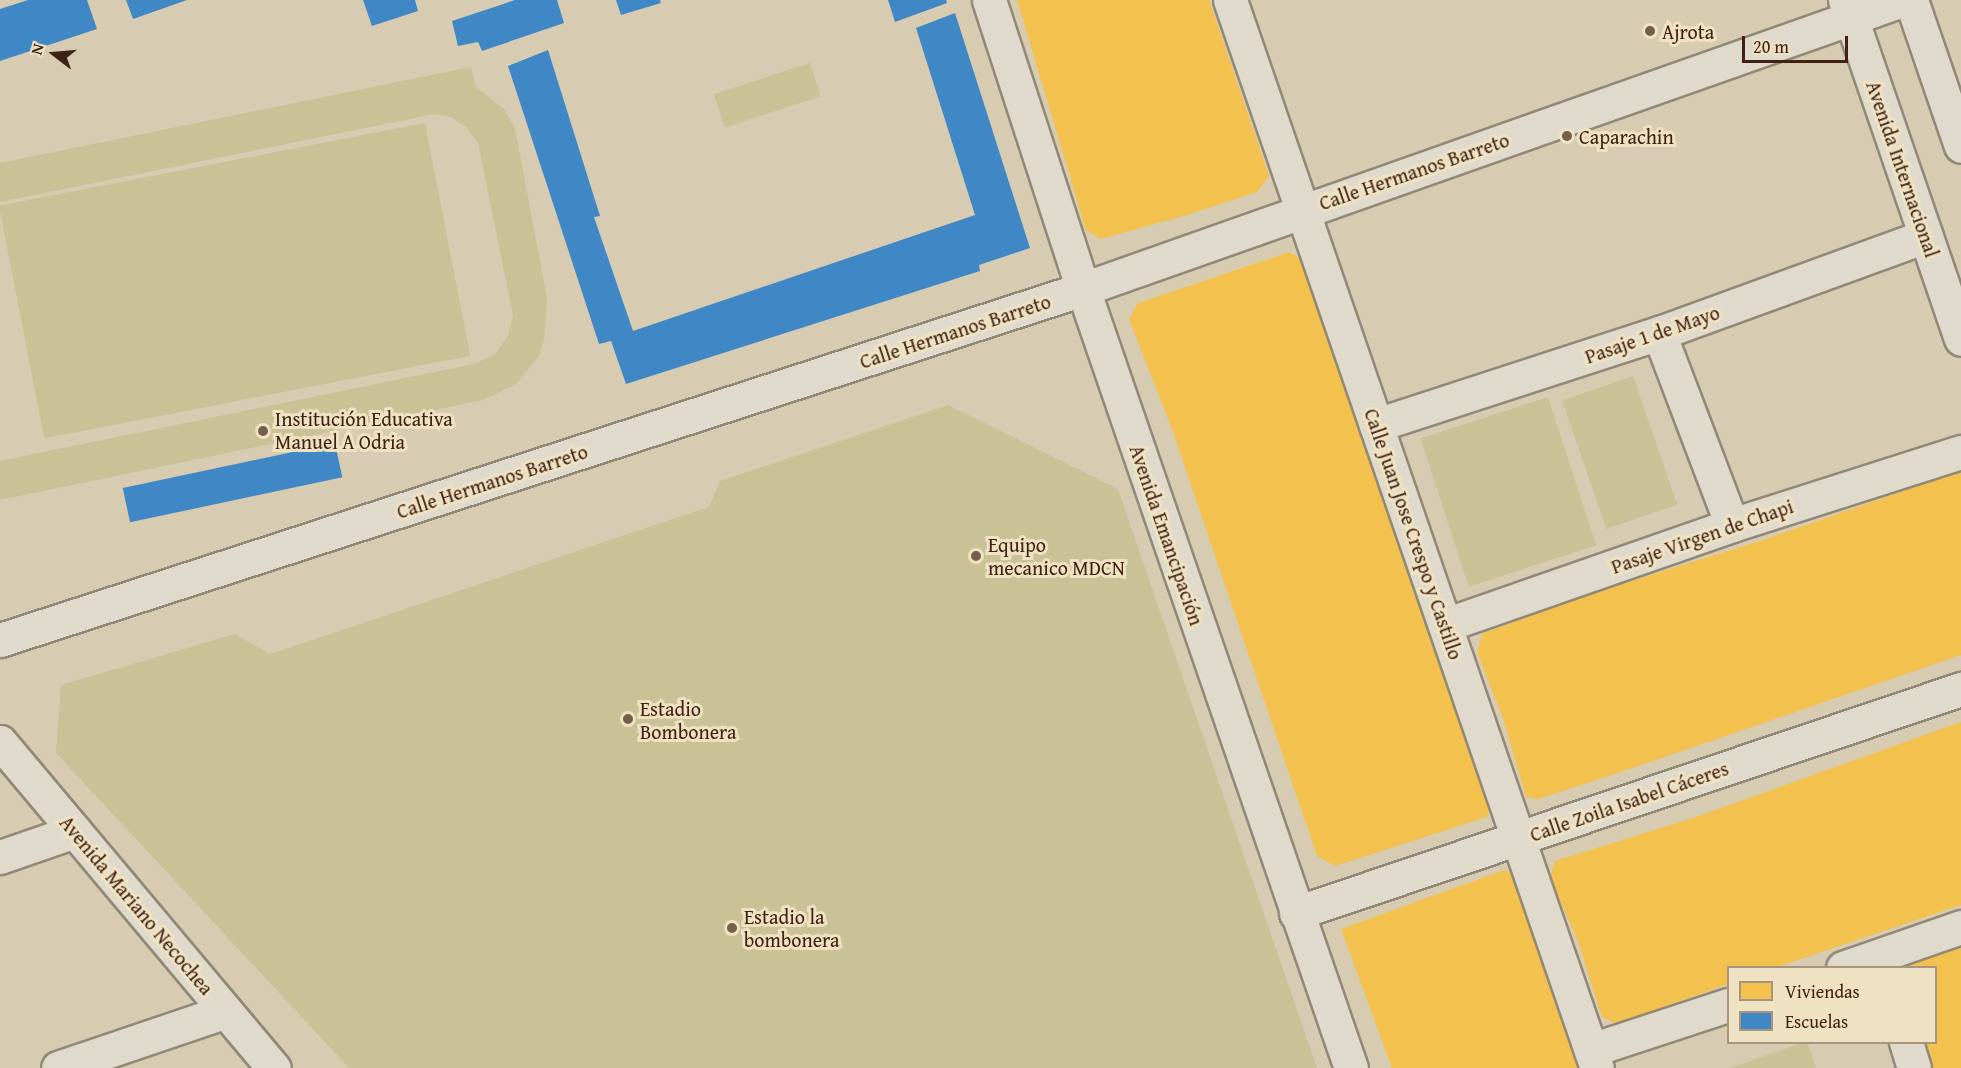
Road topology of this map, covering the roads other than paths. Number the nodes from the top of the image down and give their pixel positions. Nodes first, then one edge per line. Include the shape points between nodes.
1 (989, 0) edge
2 (1230, 0) edge
3 (1902, 0) edge
4 (1911, 0) edge
5 (1848, 10) edge
6 (1961, 146) edge
7 (1302, 210) junction
8 (1926, 236) junction
9 (1083, 289) junction
10 (1659, 333) junction
11 (1961, 339) edge
12 (1376, 425) junction
13 (1961, 452) edge
14 (1732, 525) junction
15 (1445, 626) junction
16 (0, 640) edge
17 (1961, 689) edge
18 (0, 742) edge
19 (75, 831) junction
20 (1518, 838) junction
21 (0, 857) edge
22 (1296, 913) junction
23 (1961, 927) edge
24 (1879, 962) edge
25 (1855, 966) edge
26 (1727, 1005) edge
27 (226, 1011) junction
28 (1907, 1044) edge
29 (1594, 1059) edge
30 (57, 1068) edge
31 (274, 1068) edge
32 (1351, 1068) edge
33 (1914, 1068) edge

1 - 9 street, Avenida Emancipación
2 - 7 street, Calle Juan Jose Crespo y Castillo
3 - 5 street, Calle Hermanos Barreto
4 - 6 street
5 - 7 street, Calle Hermanos Barreto
5 - 8 street, Avenida Internacional
7 - 9 street, Calle Hermanos Barreto
7 - 12 street, Calle Juan Jose Crespo y Castillo
8 - 10 street, Pasaje 1 de Mayo
8 - 11 street, Avenida Internacional
9 - 16 street, Calle Hermanos Barreto
9 - 22 street, Avenida Emancipación
10 - 12 street, Pasaje 1 de Mayo
10 - 14 street
12 - 15 street, Calle Juan Jose Crespo y Castillo
13 - 14 street, Pasaje Virgen de Chapi
14 - 15 street, Pasaje Virgen de Chapi
15 - 20 street, Calle Juan Jose Crespo y Castillo
17 - 20 street, Calle Zoila Isabel Cáceres
18 - 19 street, Avenida Mariano Necochea
19 - 21 street
19 - 27 street, Avenida Mariano Necochea
20 - 22 street, Calle Zoila Isabel Cáceres
20 - 29 street, Calle Juan Jose Crespo y Castillo
22 - 32 street, Avenida Emancipación
23 - 24 street
24 - 25 street
26 - 29 street
27 - 30 street
27 - 31 street, Avenida Mariano Necochea
28 - 33 street

